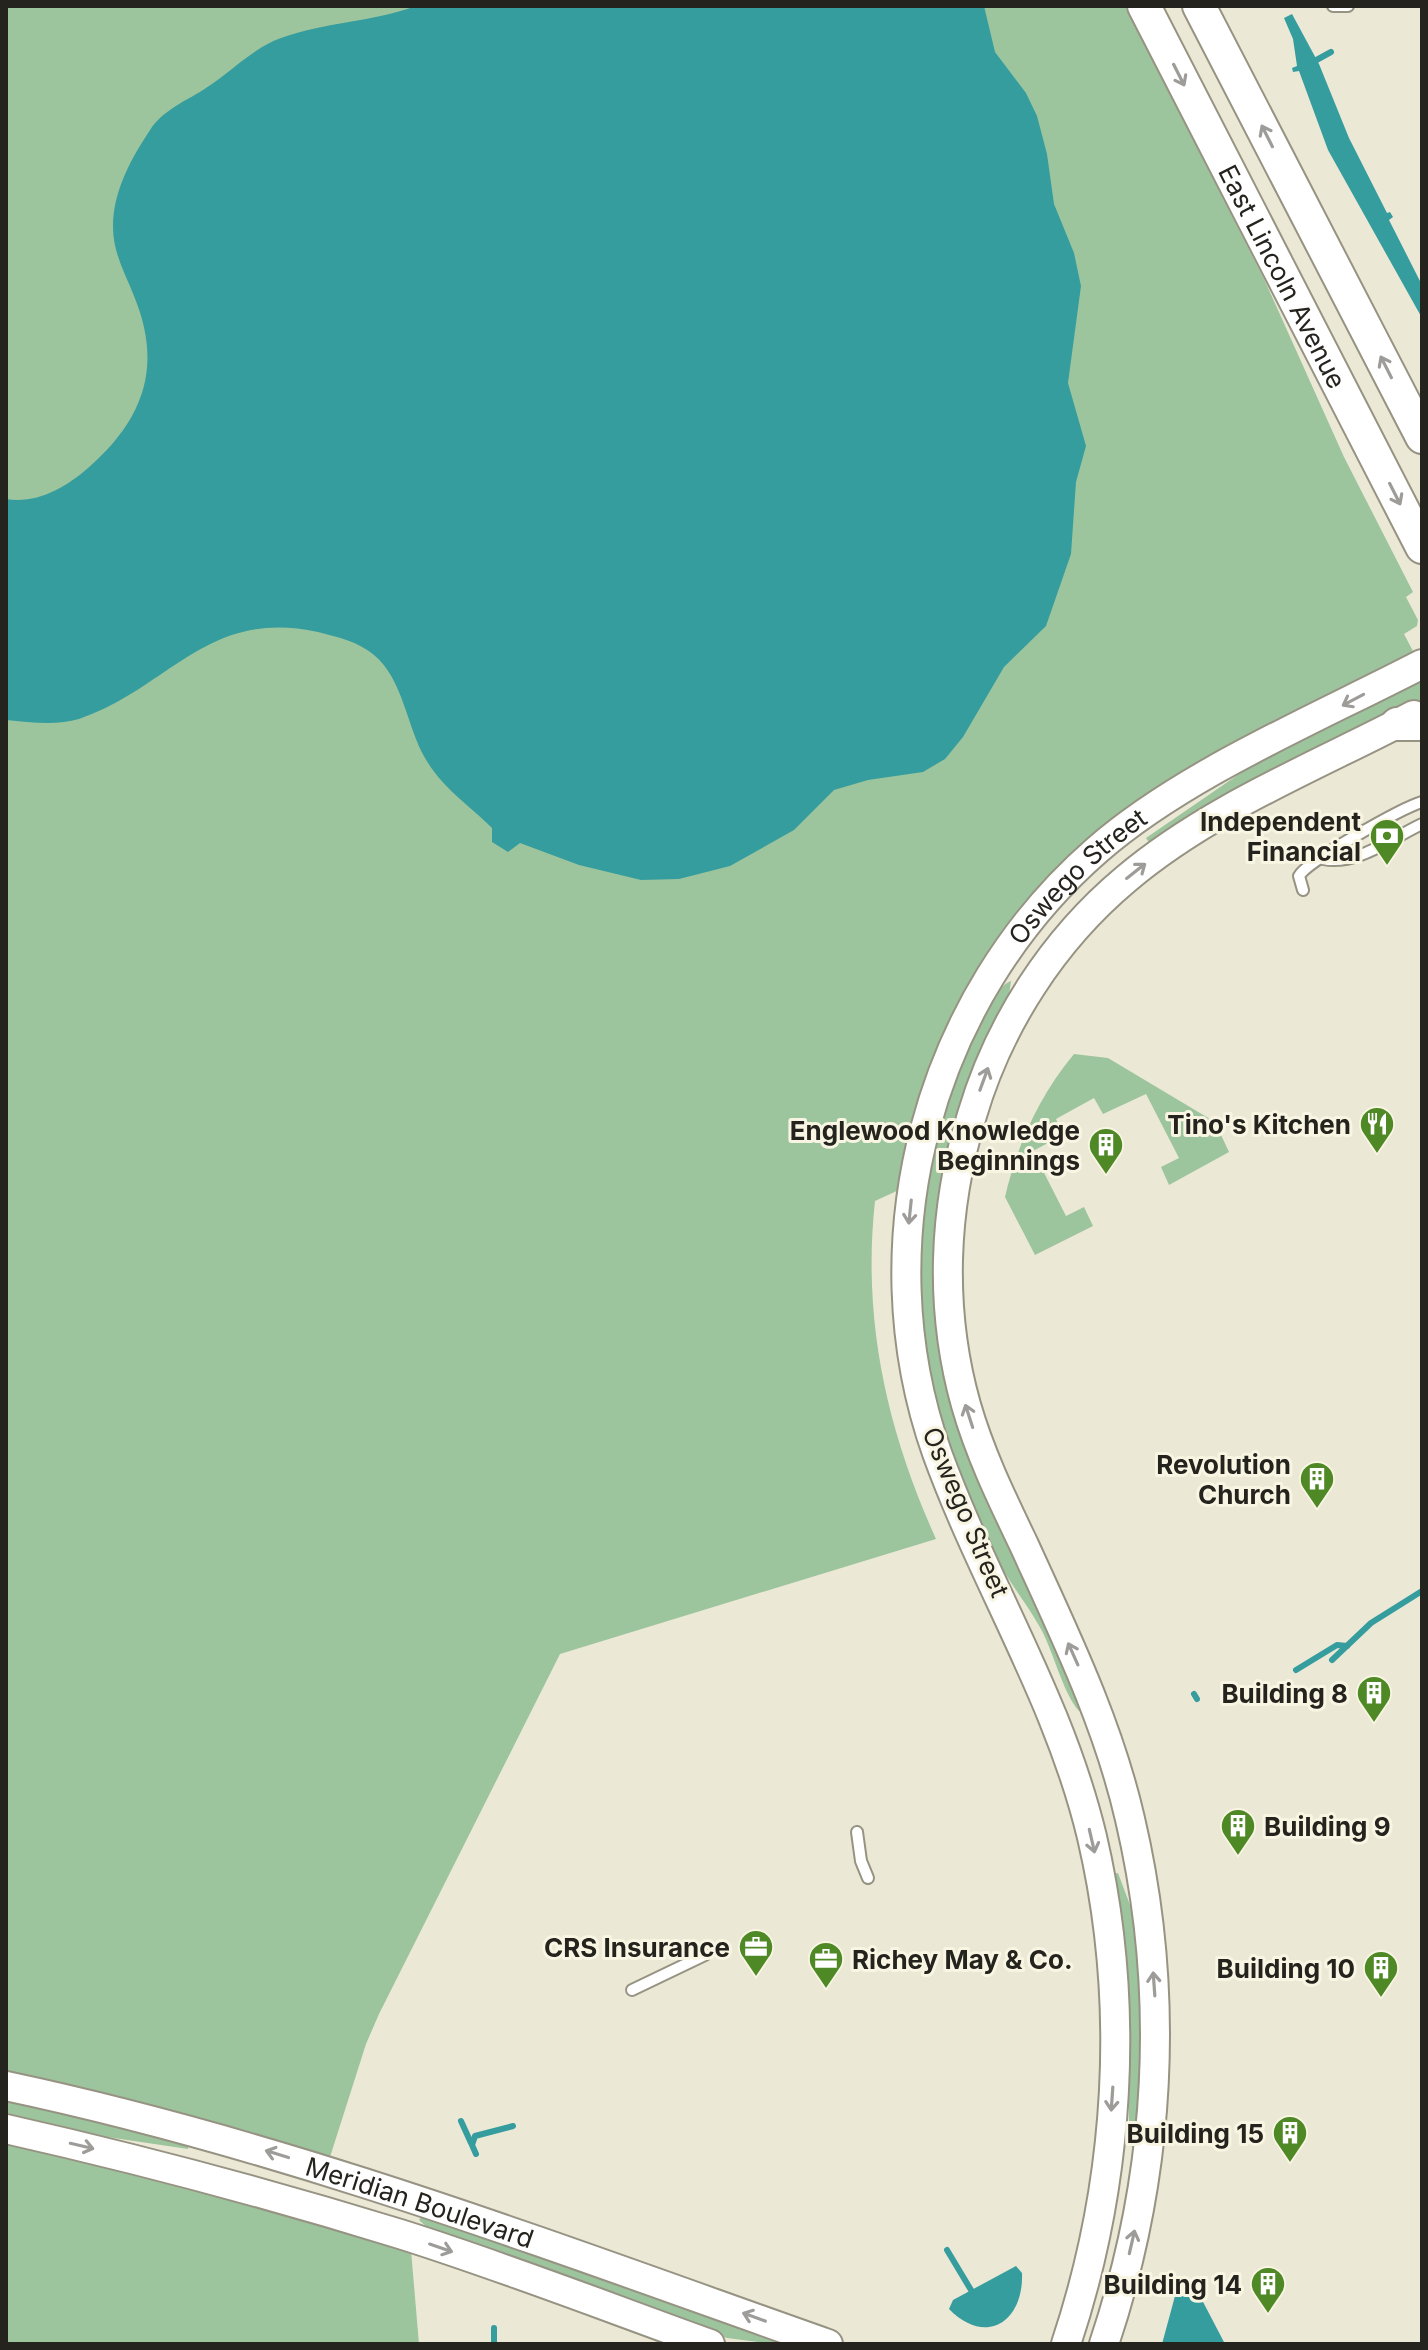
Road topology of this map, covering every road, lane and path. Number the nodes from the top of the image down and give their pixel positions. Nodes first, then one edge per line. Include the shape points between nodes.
1 (1144, 6) edge
2 (1199, 6) edge
3 (1333, 6) edge
4 (1348, 6) edge
5 (1422, 437) edge
6 (1422, 547) edge
7 (1422, 664) edge
8 (1414, 720) edge
9 (1422, 802) edge
10 (1422, 824) edge
11 (1323, 859) junction
12 (1303, 890) dead end
13 (857, 1832) dead end
14 (868, 1878) dead end
15 (705, 1955) dead end
16 (632, 1990) dead end
17 (6, 2086) edge
18 (6, 2129) edge
19 (710, 2344) edge
20 (828, 2344) edge
21 (1066, 2344) edge
22 (1104, 2344) edge

1 -> 6 main road, East Lincoln Avenue
5 -> 2 main road, East Lincoln Avenue
3 - 4 lane
7 -> 21 main road, Oswego Street via 1188,786 1117,833 1071,873 1018,934 966,1017 938,1084 918,1157 907,1290 924,1409 946,1475 1063,1737 1104,1906 1114,2043 1108,2174 1095,2246
22 -> 8 main road, Oswego Street via 1135,2229 1152,2113 1155,1999 1143,1889 1130,1819 1102,1726 989,1469 959,1379 949,1312 950,1208 965,1135 991,1060 1050,960 1103,899 1197,828
9 - 11 lane via 1338,845
10 - 11 lane via 1352,859
11 - 12 lane via 1300,873
13 - 14 lane
15 - 16 lane
20 -> 17 main road, Meridian Boulevard via 379,2185 229,2140
18 -> 19 main road, Meridian Boulevard via 310,2207

